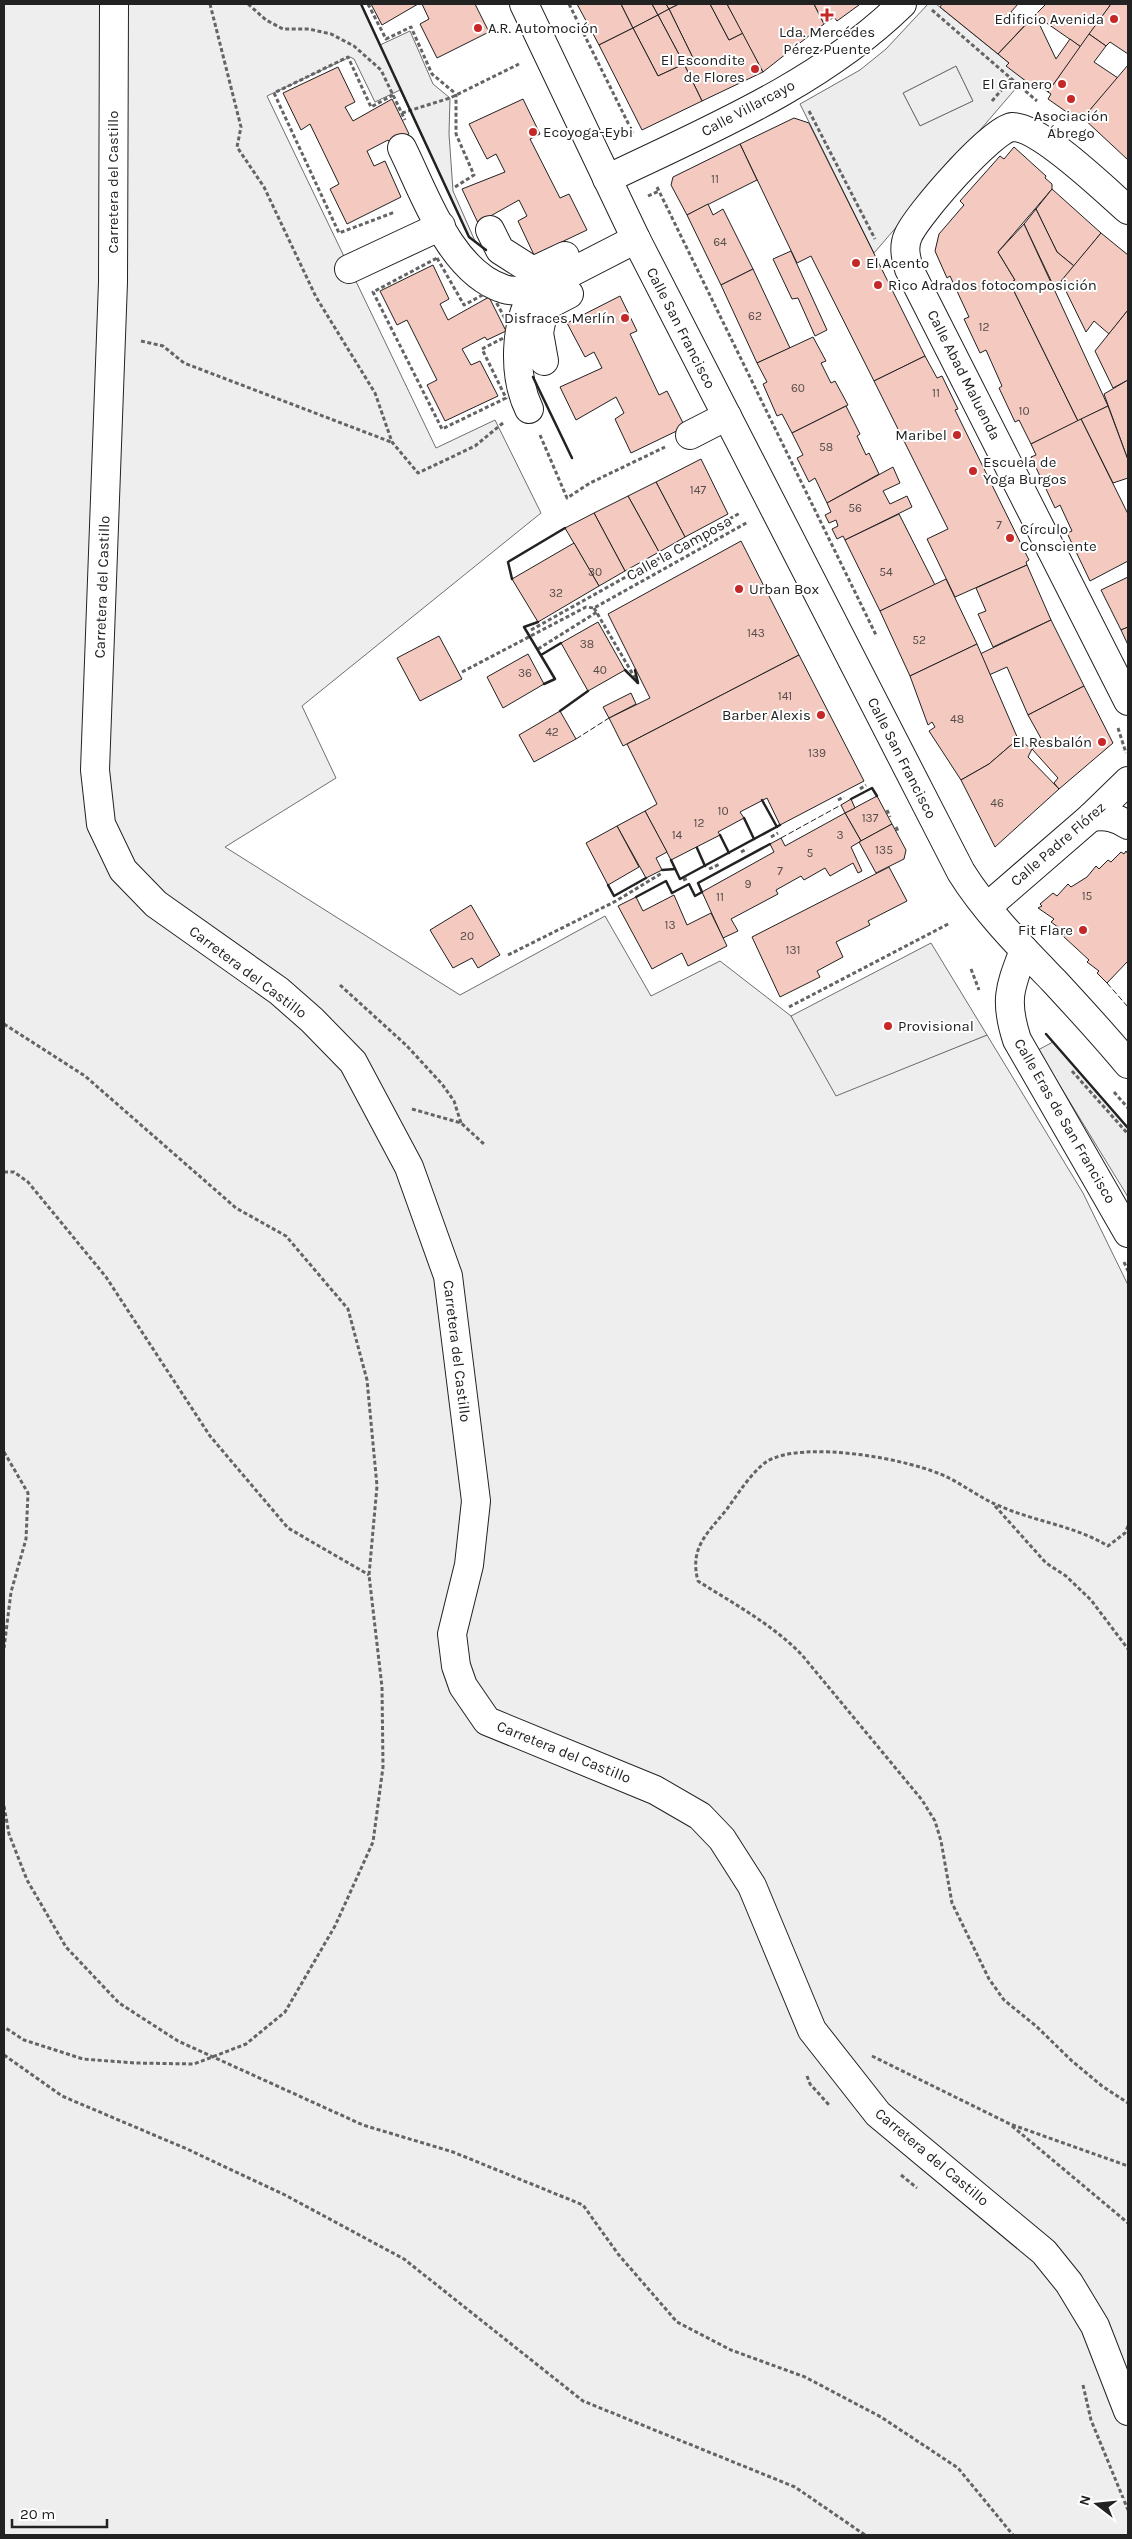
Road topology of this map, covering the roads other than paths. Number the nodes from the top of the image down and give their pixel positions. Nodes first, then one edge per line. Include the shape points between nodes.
1 (114, 4) edge
2 (524, 4) edge
3 (902, 4) edge
4 (402, 148) dead end
5 (607, 179) junction
6 (1128, 210) edge
7 (441, 226) junction
8 (490, 230) dead end
9 (637, 240) junction
10 (349, 269) dead end
11 (535, 291) junction
12 (544, 362) dead end
13 (529, 410) road end
14 (727, 416) junction
15 (690, 435) road end
16 (1128, 701) edge
17 (1127, 768) edge
18 (1091, 817) junction
19 (1128, 826) edge
20 (987, 907) junction
21 (1024, 950) junction
22 (1128, 1064) edge
23 (1128, 1233) edge
24 (1128, 2411) edge

1 - 24 street, Carretera del Castillo via 111,338 95,770 101,824 123,870 156,904 279,991 353,1062 409,1167 448,1276 476,1501 469,1566 452,1634 456,1666 463,1686 488,1721 655,1790 700,1816 722,1839 752,1886 812,2030 878,2114 1044,2252 1059,2270 1095,2326
2 - 5 street, Calle San Francisco
3 - 5 street, Calle Villarcayo via 850,48 766,102
4 - 7 street
5 - 9 street, Calle San Francisco
6 - 16 street, Calle Abad Maluenda via 1047,141 1032,132 1012,127 984,143 945,188 907,236 904,253 909,269
7 - 10 street
7 - 11 street via 455,253 490,282 511,290
8 - 9 street via 500,250 533,271
9 - 11 street
9 - 12 street via 544,307 539,333
9 - 14 street, Calle San Francisco
11 - 13 street via 524,310 519,332 521,379
14 - 15 street
14 - 20 street, Calle San Francisco via 961,872
17 - 18 street, Calle Padre Flórez
18 - 19 street via 1118,819
18 - 20 street, Calle Padre Flórez
20 - 21 street, Calle San Francisco
21 - 22 street, Calle San Francisco
21 - 23 street, Calle Eras de San Francisco via 1009,994 1010,1016 1017,1040

